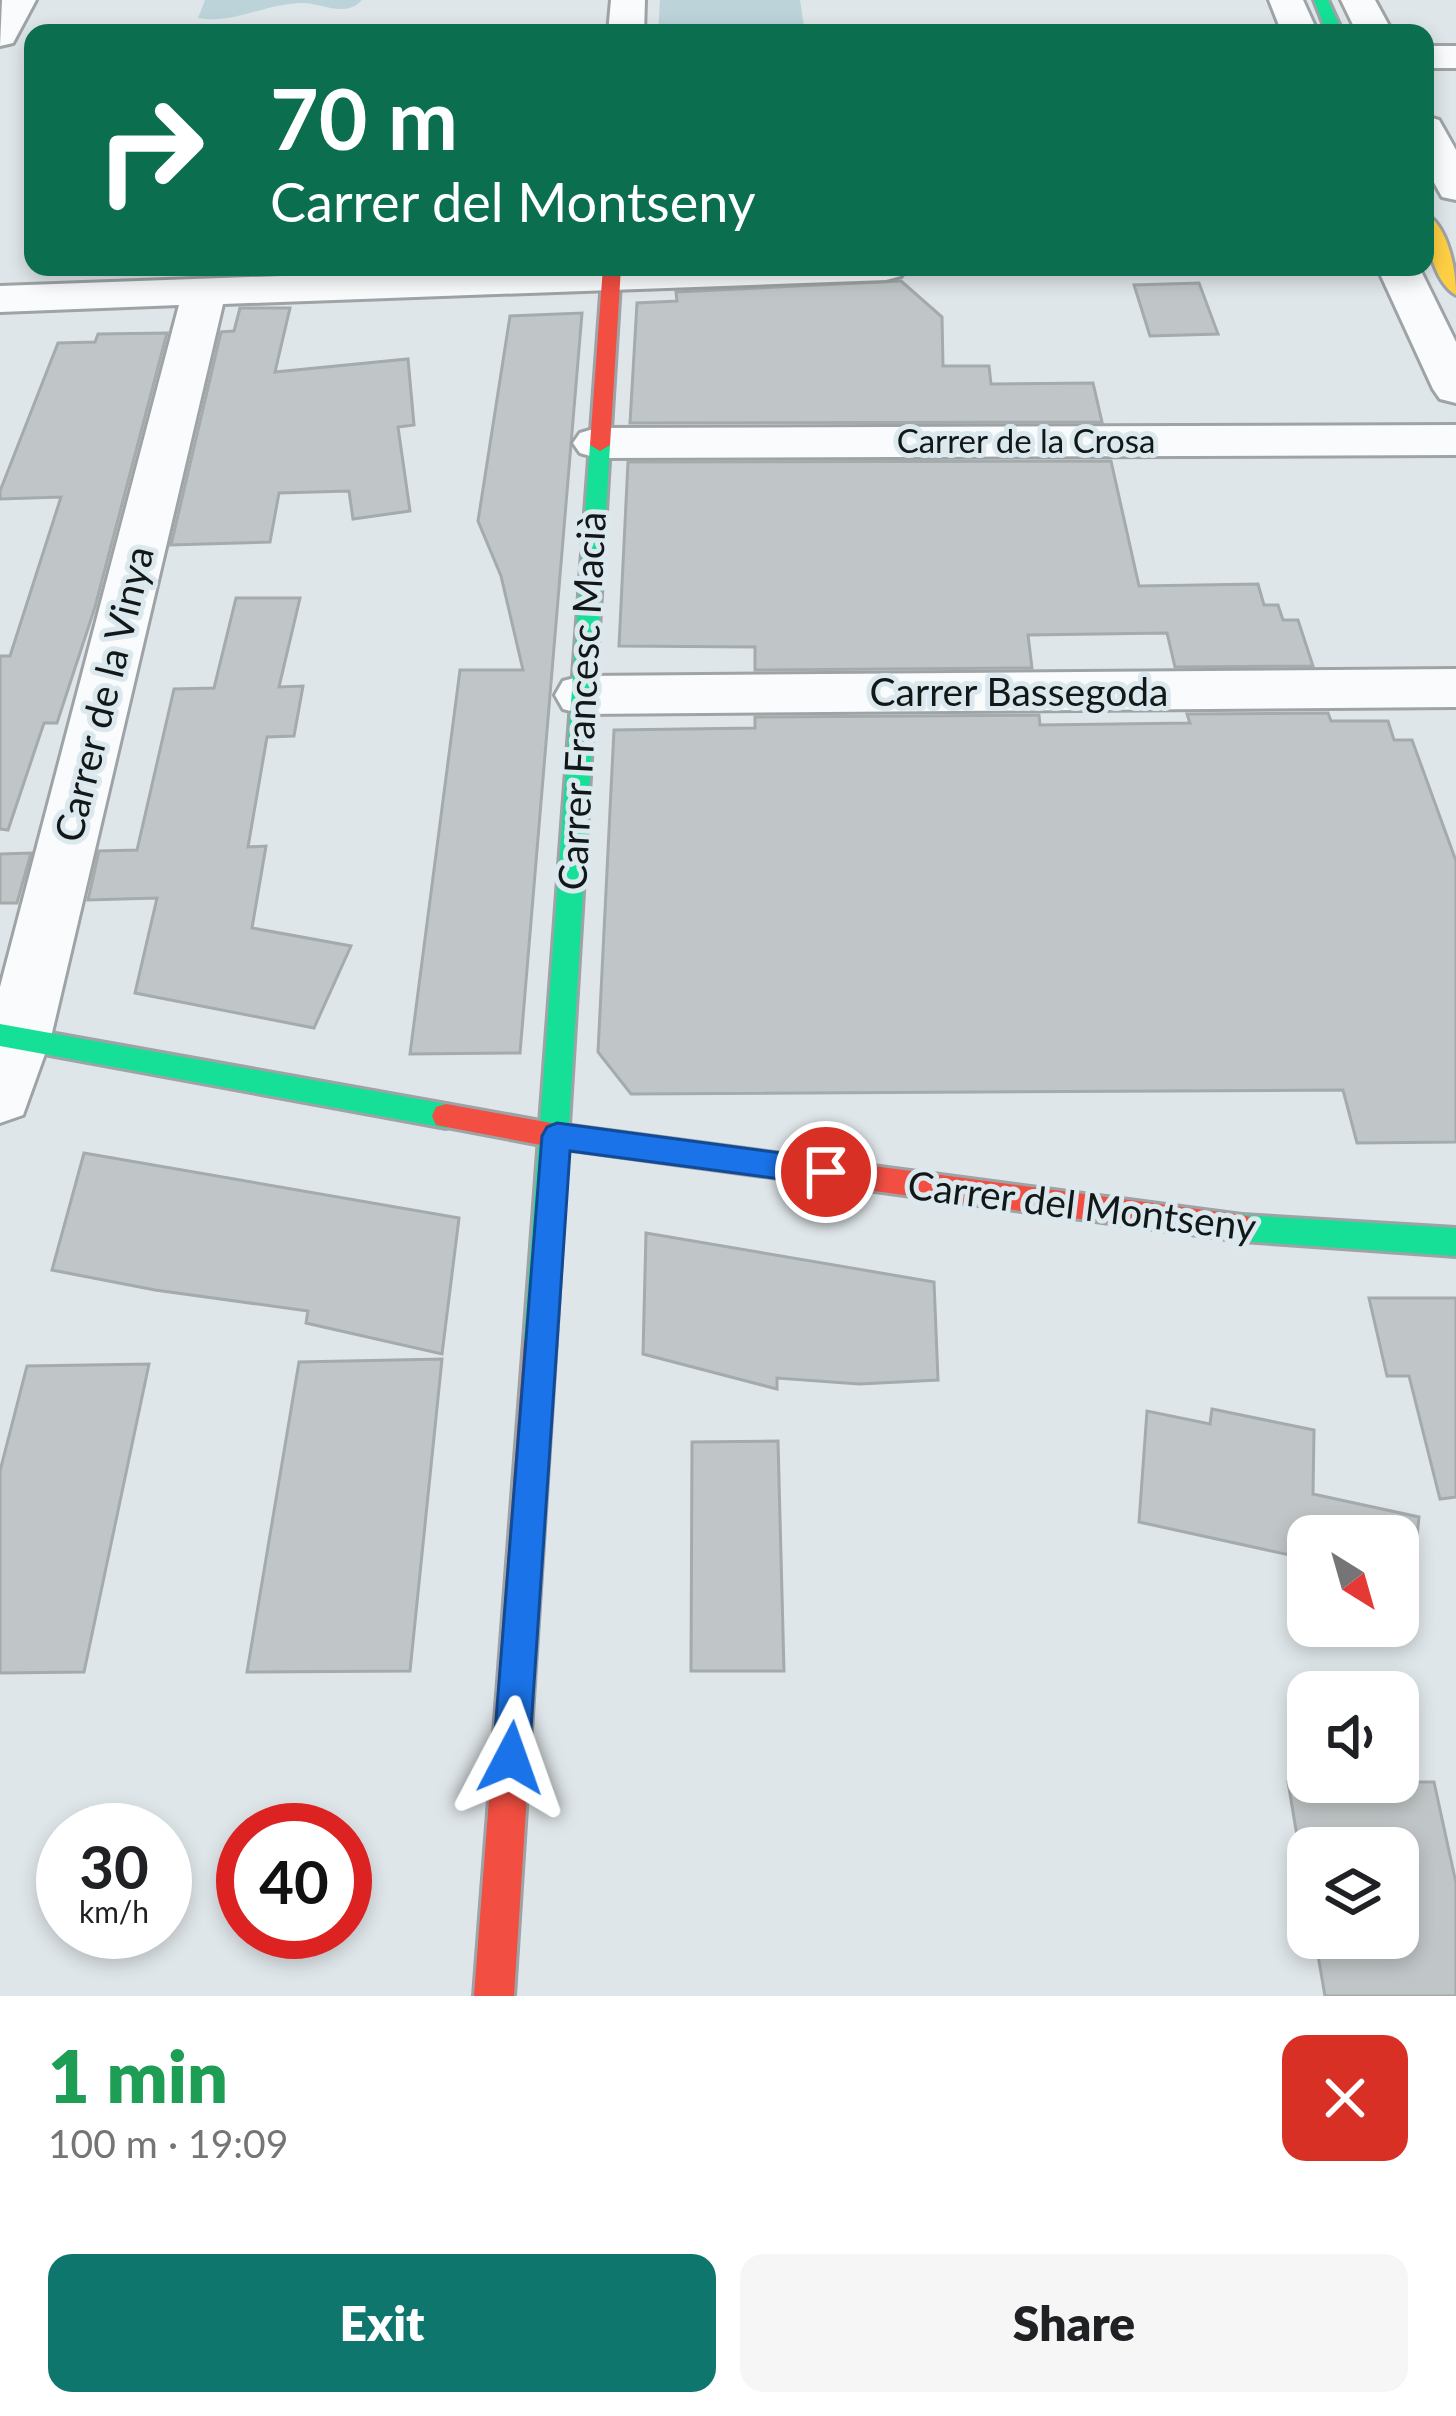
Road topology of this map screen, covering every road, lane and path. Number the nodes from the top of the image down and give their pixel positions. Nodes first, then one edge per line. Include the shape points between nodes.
1 (19, 0) edge
2 (0, 34) edge
3 (1434, 145) edge
4 (1456, 188) edge
5 (1434, 239) edge
6 (525, 276) edge
7 (611, 276) edge
8 (1402, 276) edge
9 (1456, 289) edge
10 (204, 291) junction
11 (0, 299) edge
12 (1456, 389) edge
13 (1456, 440) edge
14 (597, 443) junction
15 (1456, 688) edge
16 (583, 695) junction
17 (6, 1056) edge
18 (557, 1136) junction
19 (1456, 1243) edge
20 (494, 1996) edge

1 - 2 street
3 - 4 street
5 - 9 street
6 - 10 street
7 - 14 street, Carrer Francesc Macià
8 - 12 street
10 - 11 street
10 - 17 street, Carrer de la Vinya
13 - 14 street, Carrer de la Crosa
14 - 16 street, Carrer Francesc Macià
15 - 16 street, Carrer Bassegoda
16 - 18 street, Carrer Francesc Macià
17 - 18 street, Carrer del Montseny
18 - 19 street, Carrer del Montseny via 1238,1228
18 - 20 street, Carrer Francesc Macià

